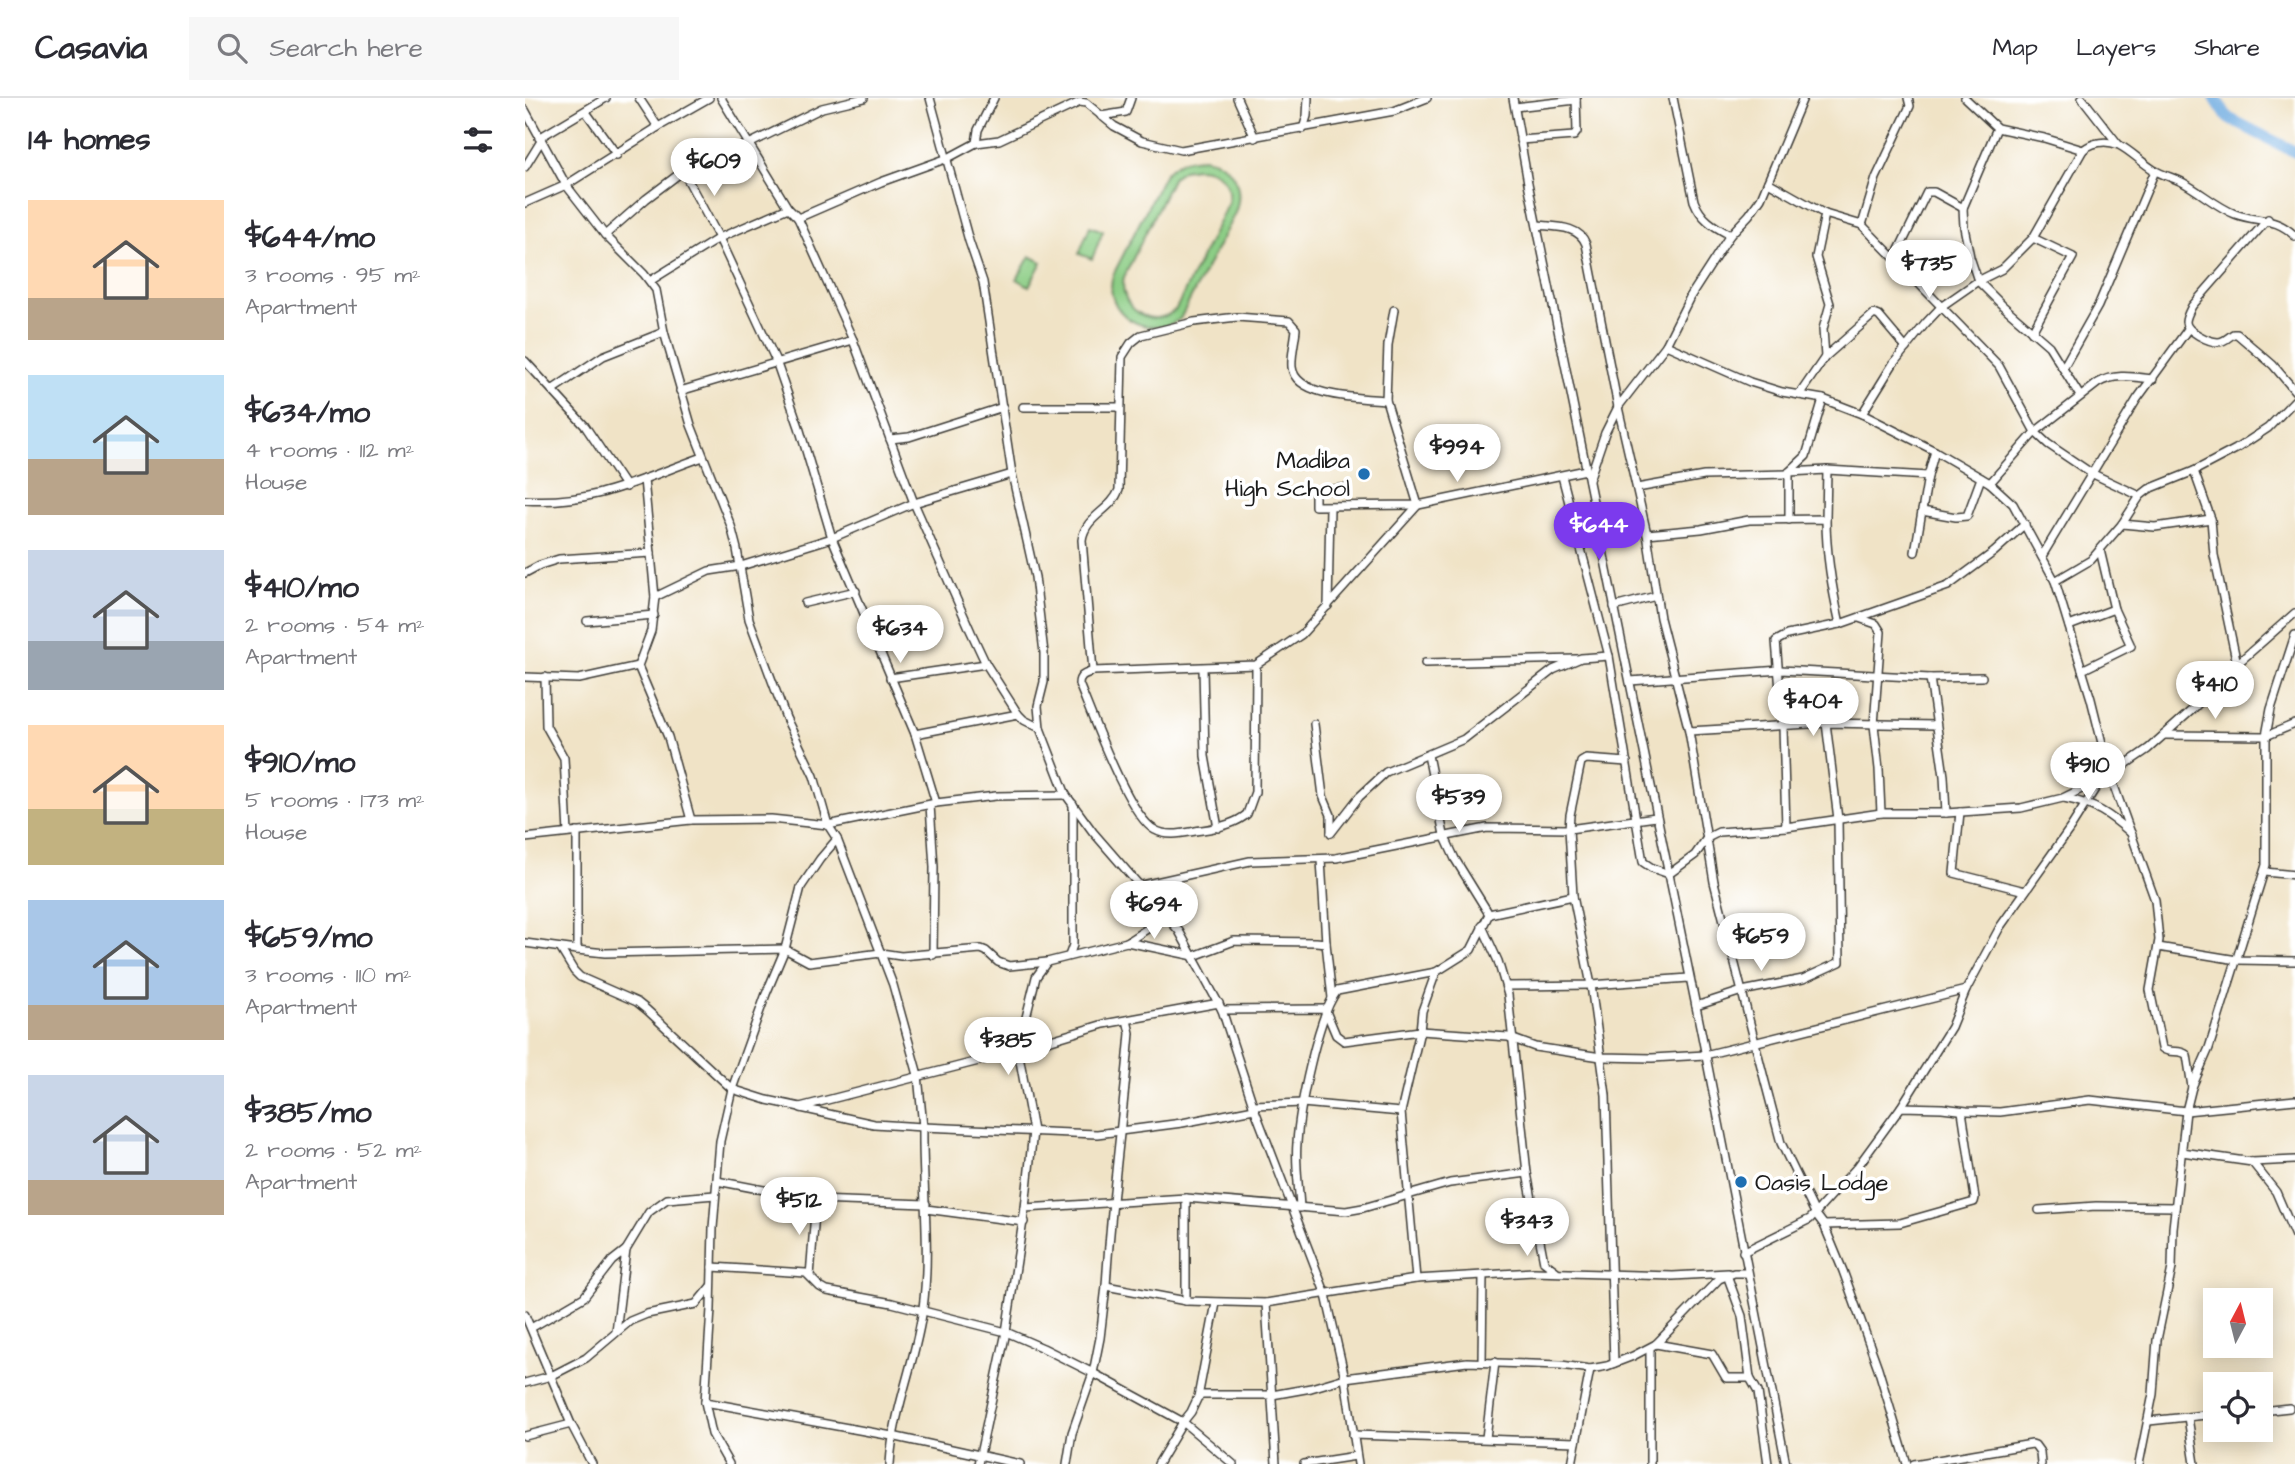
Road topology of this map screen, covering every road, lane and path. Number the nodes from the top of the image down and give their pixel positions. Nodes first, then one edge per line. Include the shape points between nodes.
1 (606, 98) edge
2 (639, 98) edge
3 (709, 98) edge
4 (721, 98) edge
5 (864, 98) edge
6 (930, 98) edge
7 (994, 98) edge
8 (1131, 98) edge
9 (1237, 98) edge
10 (1308, 98) edge
11 (1427, 98) edge
12 (1513, 98) edge
13 (1673, 98) edge
14 (1803, 98) edge
15 (1909, 98) edge
16 (1965, 98) edge
17 (2082, 98) edge
18 (1576, 99) edge
19 (1515, 107) junction
20 (525, 110) edge
21 (586, 112) junction
22 (1101, 116) junction
23 (657, 127) junction
24 (1997, 128) junction
25 (1303, 129) junction
26 (1255, 138) junction
27 (540, 140) junction
28 (1520, 140) junction
29 (749, 144) junction
30 (975, 144) junction
31 (2119, 145) junction
32 (2083, 150) junction
33 (617, 155) junction
34 (948, 158) junction
35 (525, 166) edge
36 (683, 171) junction
37 (2155, 171) junction
38 (1768, 182) junction
39 (566, 185) junction
40 (525, 203) edge
41 (788, 208) junction
42 (1963, 208) junction
43 (1825, 214) junction
44 (798, 218) junction
45 (2268, 219) junction
46 (1537, 225) junction
47 (1862, 225) junction
48 (605, 235) junction
49 (1730, 235) junction
50 (2295, 236) edge
51 (719, 238) junction
52 (2033, 238) junction
53 (1895, 258) junction
54 (650, 281) junction
55 (1978, 281) junction
56 (1942, 306) junction
57 (1394, 310) dead end
58 (2189, 329) junction
59 (664, 332) junction
60 (2032, 332) junction
61 (853, 340) junction
62 (1666, 345) junction
63 (1906, 348) junction
64 (1825, 357) junction
65 (525, 361) edge
66 (776, 361) junction
67 (2063, 368) junction
68 (2153, 379) junction
69 (552, 390) junction
70 (680, 391) junction
71 (2295, 391) edge
72 (1798, 395) junction
73 (2080, 397) junction
74 (1823, 399) junction
75 (1386, 400) junction
76 (2295, 400) edge
77 (1003, 407) junction
78 (1023, 407) dead end
79 (1120, 407) junction
80 (1618, 407) junction
81 (1862, 414) junction
82 (2035, 432) junction
83 (909, 437) junction
84 (890, 439) junction
85 (1935, 451) junction
86 (895, 453) junction
87 (703, 457) junction
88 (1586, 470) junction
89 (1827, 470) junction
90 (2194, 471) junction
91 (1788, 473) junction
92 (2091, 473) junction
93 (1012, 474) junction
94 (1562, 476) junction
95 (1928, 476) junction
96 (1981, 478) junction
97 (644, 479) junction
98 (1588, 481) junction
99 (1990, 483) junction
100 (626, 487) junction
101 (1345, 488) dead end
102 (1637, 488) junction
103 (2140, 496) junction
104 (525, 500) edge
105 (914, 503) junction
106 (1418, 505) junction
107 (1330, 507) junction
108 (1922, 511) junction
109 (1826, 519) junction
110 (2211, 519) junction
111 (1789, 520) junction
112 (2025, 524) junction
113 (2122, 524) junction
114 (1647, 534) junction
115 (832, 538) junction
116 (2099, 550) junction
117 (1915, 552) dead end
118 (651, 553) junction
119 (2042, 556) junction
120 (741, 566) junction
121 (525, 573) edge
122 (2055, 580) junction
123 (856, 591) junction
124 (1656, 596) junction
125 (655, 597) junction
126 (805, 603) dead end
127 (1328, 606) junction
128 (1614, 607) junction
129 (2114, 609) junction
130 (2295, 613) edge
131 (654, 615) junction
132 (1857, 618) junction
133 (587, 621) dead end
134 (1840, 624) junction
135 (2069, 626) junction
136 (2295, 635) edge
137 (1609, 656) junction
138 (1581, 659) junction
139 (1425, 663) dead end
140 (986, 664) junction
141 (2237, 664) junction
142 (1257, 665) junction
143 (638, 666) junction
144 (1203, 668) junction
145 (1780, 670) junction
146 (2082, 670) junction
147 (1093, 671) junction
148 (1879, 676) junction
149 (525, 677) edge
150 (545, 677) junction
151 (1675, 677) junction
152 (1982, 677) dead end
153 (890, 678) junction
154 (1930, 678) junction
155 (1630, 681) junction
156 (1019, 714) junction
157 (1826, 723) junction
158 (1314, 724) dead end
159 (1874, 724) junction
160 (2295, 724) edge
161 (1936, 725) junction
162 (1783, 727) junction
163 (1040, 728) junction
164 (1689, 731) junction
165 (915, 734) junction
166 (2164, 735) junction
167 (2266, 736) junction
168 (1428, 755) junction
169 (1627, 762) junction
170 (2110, 775) junction
171 (2100, 781) junction
172 (1066, 795) junction
173 (2063, 798) junction
174 (2087, 803) junction
175 (933, 804) junction
176 (1073, 804) junction
177 (1960, 812) junction
178 (1881, 813) junction
179 (1946, 813) junction
180 (1656, 817) junction
181 (1838, 819) junction
182 (691, 820) junction
183 (1637, 820) junction
184 (828, 825) junction
185 (1786, 827) junction
186 (1218, 828) junction
187 (1569, 829) junction
188 (573, 832) junction
189 (1444, 835) junction
190 (2133, 835) junction
191 (525, 838) edge
192 (1707, 838) junction
193 (837, 839) junction
194 (1321, 860) junction
195 (2265, 872) junction
196 (1669, 874) junction
197 (2295, 874) edge
198 (1138, 886) junction
199 (2025, 891) junction
200 (1573, 895) junction
201 (1489, 914) junction
202 (1167, 916) junction
203 (1482, 926) junction
204 (1127, 942) junction
205 (525, 943) edge
206 (1326, 943) junction
207 (2158, 947) junction
208 (560, 948) junction
209 (785, 949) junction
210 (577, 950) junction
211 (881, 953) junction
212 (933, 955) junction
213 (1069, 956) junction
214 (1194, 956) junction
215 (2237, 960) junction
216 (2295, 961) edge
217 (1047, 962) junction
218 (1022, 965) junction
219 (1436, 972) junction
220 (1036, 977) junction
221 (1689, 978) junction
222 (1591, 985) junction
223 (1506, 986) junction
224 (1966, 990) junction
225 (1742, 991) junction
226 (1332, 998) junction
227 (1696, 1006) junction
228 (1220, 1007) junction
229 (1325, 1009) junction
230 (1126, 1020) junction
231 (1420, 1031) junction
232 (1514, 1040) junction
233 (1756, 1044) junction
234 (1018, 1051) junction
235 (1705, 1055) junction
236 (1601, 1057) junction
237 (918, 1075) junction
238 (2192, 1087) junction
239 (732, 1089) junction
240 (2295, 1100) edge
241 (1302, 1103) junction
242 (800, 1107) junction
243 (1254, 1107) junction
244 (1901, 1107) junction
245 (1962, 1111) junction
246 (2186, 1111) junction
247 (1401, 1112) junction
248 (923, 1127) junction
249 (1033, 1131) junction
250 (1121, 1132) junction
251 (2182, 1152) junction
252 (2295, 1160) edge
253 (2252, 1162) junction
254 (1527, 1173) junction
255 (717, 1181) junction
256 (715, 1195) junction
257 (1407, 1196) junction
258 (1186, 1198) junction
259 (816, 1200) junction
260 (1111, 1204) junction
261 (926, 1207) junction
262 (2175, 1207) junction
263 (1025, 1208) junction
264 (1296, 1208) junction
265 (2039, 1210) dead end
266 (1815, 1213) junction
267 (1024, 1222) junction
268 (1824, 1225) junction
269 (2295, 1236) edge
270 (626, 1250) junction
271 (1744, 1252) junction
272 (712, 1267) junction
273 (1557, 1272) junction
274 (1613, 1273) junction
275 (1747, 1273) junction
276 (1731, 1274) junction
277 (1483, 1275) junction
278 (810, 1276) junction
279 (1416, 1279) junction
280 (711, 1286) junction
281 (1106, 1286) junction
282 (1325, 1294) junction
283 (1186, 1301) junction
284 (1216, 1303) junction
285 (1266, 1303) junction
286 (923, 1310) junction
287 (525, 1315) edge
288 (531, 1328) junction
289 (616, 1332) junction
290 (1006, 1332) junction
291 (1653, 1346) junction
292 (1482, 1362) junction
293 (1495, 1362) junction
294 (1614, 1363) junction
295 (1590, 1370) junction
296 (1093, 1373) junction
297 (551, 1376) junction
298 (1345, 1378) junction
299 (1750, 1378) junction
300 (525, 1382) edge
301 (1272, 1395) junction
302 (1198, 1397) junction
303 (705, 1402) junction
304 (2289, 1408) dead end
305 (2273, 1409) edge
306 (2203, 1416) edge
307 (2188, 1417) junction
308 (2149, 1421) junction
309 (1183, 1422) junction
310 (571, 1424) junction
311 (1353, 1435) junction
312 (525, 1436) edge
313 (892, 1436) junction
314 (1486, 1438) junction
315 (1576, 1442) junction
316 (979, 1454) junction
317 (1357, 1460) edge
318 (592, 1464) edge
319 (729, 1464) edge
320 (890, 1464) edge
321 (978, 1464) edge
322 (1020, 1464) edge
323 (1067, 1464) edge
324 (1158, 1464) edge
325 (1233, 1464) edge
326 (1276, 1464) edge
327 (1304, 1464) edge
328 (1572, 1464) edge
329 (1650, 1464) edge
330 (1768, 1464) edge
331 (1786, 1464) edge
332 (1907, 1464) edge
333 (1914, 1464) edge
334 (2041, 1464) edge
335 (2139, 1464) edge
336 (2196, 1464) edge

1 - 21 street
2 - 23 street
3 - 23 street
4 - 29 street
5 - 29 street via 823,108
6 - 34 street
7 - 30 street
8 - 22 street via 1125,112
9 - 26 street
10 - 25 street
11 - 25 street via 1395,111
12 - 19 street
13 - 49 street via 1694,201 1709,224
14 - 38 street
15 - 47 street via 1910,106 1876,178
16 - 24 street
17 - 31 street
18 - 19 street
18 - 28 street via 1574,136
19 - 28 street
20 - 27 street
21 - 27 street
21 - 33 street
22 - 26 street via 1142,141 1181,150
22 - 30 street via 1080,102 999,140
23 - 33 street
24 - 32 street
24 - 42 street
25 - 26 street
27 - 35 street
27 - 39 street
28 - 46 street
29 - 36 street
29 - 41 street
30 - 34 street
31 - 32 street via 2097,143
31 - 37 street
32 - 52 street
33 - 39 street
34 - 44 street
34 - 77 street via 983,282
36 - 48 street
36 - 51 street
37 - 45 street via 2237,215
37 - 67 street via 2098,306
38 - 43 street
38 - 49 street via 1749,215
39 - 40 street
39 - 48 street
41 - 44 street
41 - 51 street
42 - 53 street via 1927,192
42 - 55 street via 1966,242
43 - 47 street
43 - 64 street via 1816,257 1830,304 1823,329
44 - 61 street
45 - 50 street
45 - 58 street via 2192,306 2186,319
46 - 80 street via 1575,230 1584,239
46 - 88 street
47 - 53 street
48 - 54 street
49 - 62 street
51 - 54 street
51 - 66 street
52 - 55 street via 2002,269
52 - 60 street via 2073,257
53 - 56 street
54 - 59 street
55 - 56 street
55 - 60 street
56 - 63 street
56 - 82 street via 1999,366
57 - 75 street
58 - 68 street
58 - 71 street via 2219,342 2237,334
59 - 69 street via 603,356
59 - 70 street
60 - 67 street via 2049,346
61 - 66 street
61 - 84 street
62 - 72 street via 1750,382
62 - 80 street
63 - 64 street via 1874,314
63 - 81 street
64 - 72 street
65 - 69 street
66 - 70 street
66 - 115 street
67 - 73 street
68 - 73 street via 2107,378
68 - 92 street
69 - 100 street via 585,426
70 - 87 street
72 - 74 street
73 - 82 street
74 - 81 street
74 - 91 street via 1806,456
75 - 79 street via 1335,396 1315,389 1294,374 1296,329 1292,322 1237,317 1194,322 1135,339 1122,356
75 - 106 street
76 - 90 street via 2269,428
77 - 83 street
77 - 93 street
78 - 79 street
79 - 147 street via 1119,490 1092,518 1082,540
80 - 98 street
80 - 102 street
81 - 85 street
82 - 92 street
82 - 99 street
83 - 84 street
83 - 86 street
84 - 86 street
85 - 95 street
85 - 96 street
86 - 105 street
87 - 97 street
87 - 120 street via 731,526
88 - 94 street
88 - 98 street
89 - 91 street
89 - 95 street
89 - 109 street
90 - 103 street
90 - 110 street
91 - 102 street via 1704,476
91 - 111 street
92 - 103 street
92 - 119 street
93 - 105 street
93 - 163 street via 1035,577 1043,641
94 - 106 street
94 - 137 street
95 - 108 street
96 - 99 street
96 - 108 street via 1967,516
97 - 100 street
97 - 118 street
98 - 128 street
99 - 112 street via 2013,504
100 - 104 street via 555,501
101 - 107 street via 1315,491 1315,506
102 - 114 street
103 - 113 street
105 - 115 street
105 - 140 street
106 - 107 street
106 - 127 street
107 - 127 street
108 - 117 street
109 - 111 street
109 - 134 street via 1827,562
110 - 113 street via 2155,527
110 - 141 street
111 - 114 street via 1749,520
112 - 119 street
112 - 132 street via 1948,586
113 - 116 street
114 - 124 street
115 - 120 street
115 - 123 street
116 - 122 street via 2087,564
116 - 129 street
118 - 121 street via 559,559
118 - 125 street
119 - 122 street
120 - 125 street via 709,571
120 - 184 street via 748,620 814,776
122 - 135 street
123 - 126 street
123 - 153 street
124 - 128 street
124 - 151 street
125 - 131 street
127 - 142 street via 1302,634
128 - 155 street
129 - 135 street
129 - 146 street via 2131,646
130 - 141 street
131 - 133 street
131 - 143 street
132 - 134 street
132 - 148 street via 1880,629
134 - 145 street via 1776,641
135 - 146 street
136 - 167 street via 2270,709
137 - 138 street
137 - 169 street
138 - 139 street
138 - 168 street via 1542,676 1481,727
140 - 153 street
140 - 156 street
141 - 166 street
142 - 144 street
142 - 186 street via 1254,799 1243,818
143 - 150 street via 579,679
143 - 182 street via 668,737
144 - 147 street
144 - 186 street via 1205,755
145 - 148 street
145 - 151 street
145 - 162 street
146 - 170 street
147 - 186 street via 1083,675 1079,684 1143,822 1161,833
148 - 154 street
148 - 159 street
149 - 150 street
150 - 188 street via 546,726 564,758
151 - 155 street
151 - 164 street
152 - 154 street
153 - 165 street
154 - 161 street
155 - 180 street
156 - 163 street
156 - 165 street
157 - 159 street
157 - 162 street
157 - 181 street
158 - 168 street via 1331,833 1375,781 1399,765
159 - 161 street
159 - 178 street
160 - 167 street
161 - 179 street
162 - 164 street
162 - 185 street
163 - 172 street
164 - 192 street
165 - 175 street
166 - 167 street
166 - 170 street
167 - 195 street
168 - 189 street
169 - 183 street
169 - 187 street via 1581,762
170 - 171 street
170 - 190 street
171 - 173 street
171 - 174 street
172 - 175 street via 996,796
172 - 176 street
173 - 174 street
173 - 177 street via 2021,808
174 - 190 street
174 - 199 street
175 - 184 street
175 - 212 street
176 - 198 street
176 - 213 street via 1073,945
177 - 179 street
177 - 199 street via 1954,873
178 - 179 street
178 - 181 street
180 - 183 street
180 - 196 street
181 - 185 street
181 - 225 street via 1840,962 1803,979
182 - 184 street via 771,819
182 - 188 street
183 - 187 street
183 - 196 street via 1643,862
184 - 193 street
185 - 192 street via 1728,830
187 - 189 street via 1487,828
187 - 200 street
188 - 191 street
188 - 210 street
189 - 194 street
189 - 201 street
190 - 207 street via 2156,904
192 - 196 street via 1695,855
192 - 225 street
193 - 209 street via 801,887
193 - 211 street
194 - 198 street via 1250,861
194 - 206 street
195 - 197 street
195 - 215 street
196 - 221 street
198 - 202 street
199 - 224 street
200 - 201 street
200 - 222 street
201 - 203 street
202 - 204 street
202 - 214 street
203 - 219 street via 1471,950
203 - 223 street
204 - 213 street
204 - 214 street
205 - 208 street
206 - 214 street via 1234,941
206 - 226 street
207 - 215 street
207 - 238 street via 2150,990 2162,1048 2187,1055
208 - 210 street
208 - 239 street via 580,977 637,1002
209 - 210 street
209 - 211 street via 809,962
209 - 239 street
211 - 212 street
211 - 237 street
212 - 218 street via 981,949 997,962
213 - 217 street
214 - 228 street
215 - 216 street
215 - 238 street
217 - 218 street
217 - 220 street
218 - 220 street
219 - 226 street via 1342,989
219 - 231 street
220 - 234 street
221 - 222 street
221 - 227 street
222 - 223 street
222 - 236 street
223 - 232 street
224 - 233 street
224 - 244 street via 1951,1027
225 - 227 street
225 - 233 street
226 - 229 street
227 - 235 street
228 - 229 street
228 - 230 street
228 - 243 street
229 - 231 street via 1336,1035 1344,1041
229 - 241 street
230 - 234 street
230 - 250 street via 1130,1033
231 - 232 street
231 - 247 street
232 - 236 street
232 - 254 street
233 - 235 street
233 - 266 street via 1781,1143
234 - 237 street
234 - 249 street
235 - 236 street
235 - 271 street
236 - 274 street via 1608,1108
237 - 242 street
237 - 248 street
238 - 246 street
239 - 242 street
239 - 255 street via 720,1140
240 - 246 street
241 - 243 street
241 - 247 street
241 - 264 street via 1296,1144
242 - 248 street via 874,1124
243 - 250 street
243 - 264 street
244 - 245 street
244 - 266 street via 1858,1166
245 - 246 street via 2000,1112 2090,1100
245 - 268 street via 1973,1202 1899,1223
246 - 251 street
247 - 257 street
248 - 249 street
248 - 261 street
249 - 250 street
249 - 263 street
250 - 260 street
251 - 253 street
251 - 262 street
252 - 253 street
253 - 269 street via 2276,1192
254 - 257 street via 1450,1183
254 - 273 street via 1544,1262
255 - 256 street
255 - 259 street
256 - 270 street via 681,1196 657,1205
256 - 272 street
257 - 264 street via 1346,1211
257 - 279 street
258 - 260 street
258 - 264 street
258 - 283 street
259 - 261 street
259 - 278 street
260 - 263 street
260 - 281 street
261 - 267 street
261 - 286 street
262 - 265 street
262 - 308 street via 2172,1268 2157,1340
263 - 267 street
264 - 282 street
266 - 268 street
266 - 271 street via 1804,1224
267 - 290 street
268 - 332 street via 1878,1368
270 - 288 street via 585,1297
270 - 289 street
271 - 275 street
272 - 278 street
272 - 280 street
273 - 274 street
273 - 277 street
274 - 276 street
274 - 294 street
275 - 276 street
275 - 331 street
276 - 291 street via 1714,1284
276 - 299 street
277 - 279 street
277 - 292 street
278 - 286 street via 827,1291
279 - 282 street
280 - 289 street via 691,1307 647,1314
280 - 303 street
281 - 283 street
281 - 296 street
282 - 285 street
282 - 298 street
283 - 284 street
284 - 285 street
284 - 302 street
285 - 301 street
286 - 290 street
286 - 313 street
287 - 288 street
288 - 297 street
289 - 297 street via 586,1358
290 - 296 street
290 - 316 street
291 - 294 street
291 - 299 street via 1711,1354 1726,1378
291 - 329 street
292 - 293 street
292 - 298 street
293 - 295 street
293 - 314 street
294 - 295 street
295 - 315 street
296 - 309 street
296 - 323 street via 1072,1433
297 - 300 street
297 - 310 street
298 - 301 street
298 - 311 street
299 - 330 street via 1758,1392
301 - 302 street
301 - 326 street
302 - 309 street
303 - 313 street
303 - 319 street via 712,1434
304 - 305 street
306 - 307 street
307 - 308 street
307 - 336 street
308 - 335 street
309 - 324 street
309 - 325 street
310 - 312 street
310 - 318 street
311 - 314 street
311 - 317 street
313 - 316 street
313 - 320 street
314 - 315 street
315 - 328 street
316 - 321 street
316 - 322 street
317 - 327 street
333 - 334 street via 2032,1444 2040,1452

